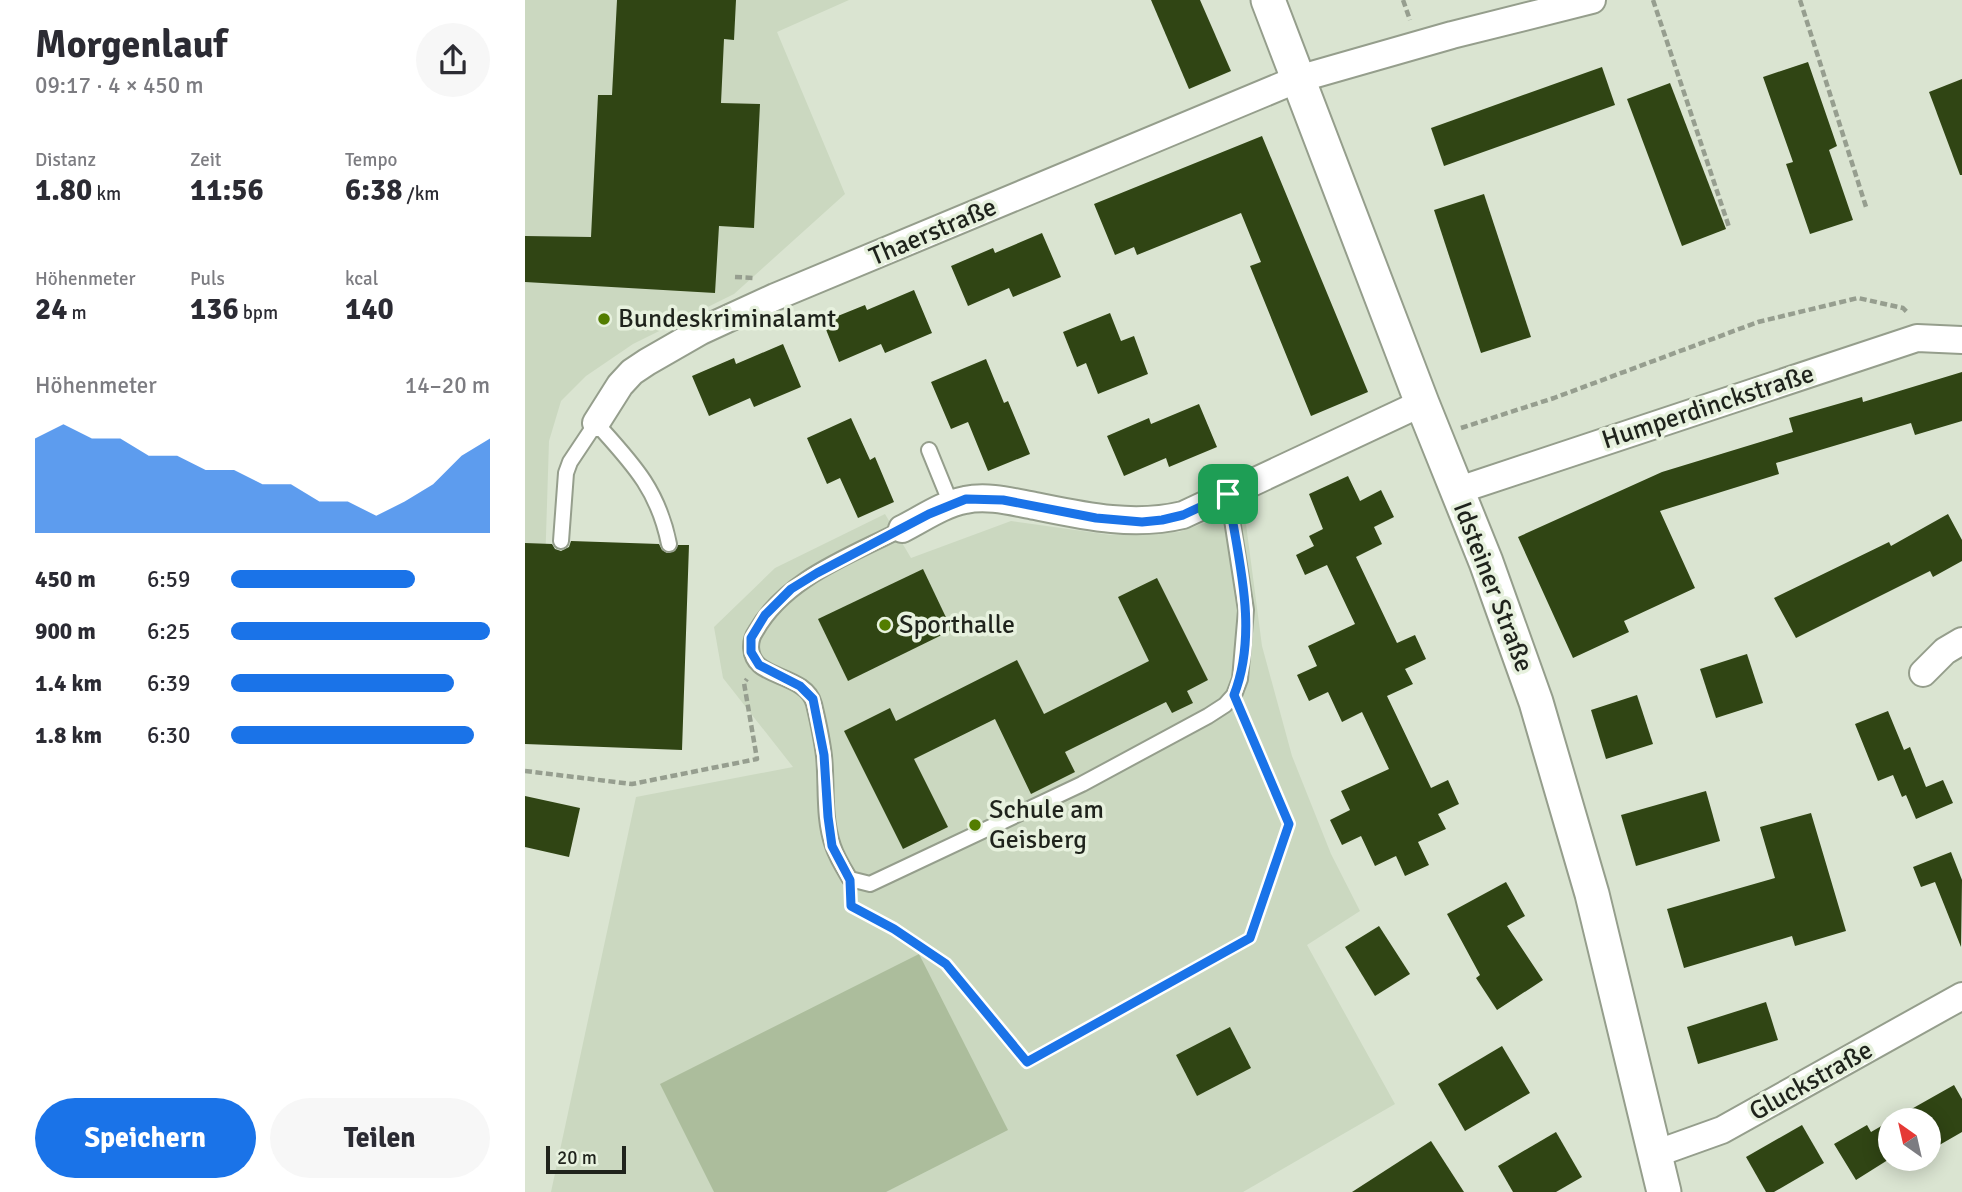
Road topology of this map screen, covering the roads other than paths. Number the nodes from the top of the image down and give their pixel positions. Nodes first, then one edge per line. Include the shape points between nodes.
1 (1268, 0) edge
2 (1591, 0) edge
3 (1298, 79) junction
4 (1962, 340) edge
5 (1422, 403) junction
6 (596, 423) junction
7 (929, 450) dead end
8 (1456, 491) junction
9 (1228, 494) junction
10 (951, 504) junction
11 (902, 529) joint
12 (561, 541) dead end
13 (669, 544) dead end
14 (1962, 641) edge
15 (1923, 673) dead end
16 (1962, 996) edge
17 (1655, 1154) junction
18 (1658, 1190) edge

1 - 3 street, Idsteiner Straße
2 - 3 street, Thaerstraße
3 - 5 street, Idsteiner Straße
3 - 6 street, Thaerstraße via 701,331 632,372
4 - 8 street, Humperdinckstraße via 1917,338
5 - 8 street, Idsteiner Straße
5 - 9 street
6 - 12 lane via 566,473
6 - 13 lane via 643,477 664,519
7 - 10 lane
8 - 17 street, Idsteiner Straße via 1516,643 1566,800
9 - 10 street via 1183,515 1142,522 1003,500 966,499
9 - 11 lane via 1247,610 1240,679 1225,705 1082,784 870,884 850,880 832,846 824,755 813,699 800,686 759,665 751,652 751,638 765,615 791,589
10 - 11 street
14 - 15 street
16 - 17 street, Gluckstraße via 1722,1130
17 - 18 street, Idsteiner Straße

